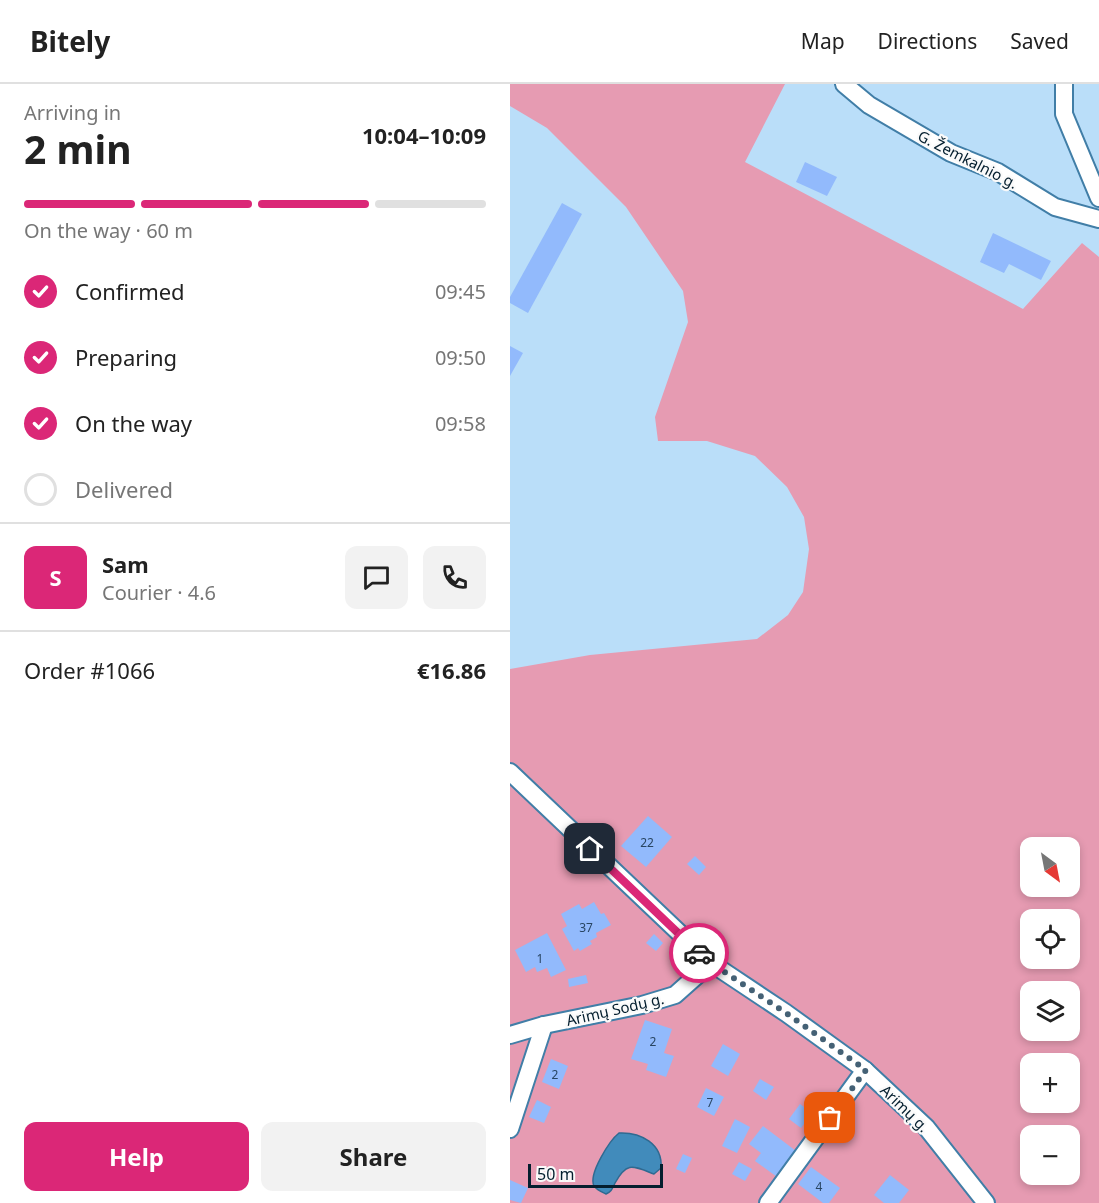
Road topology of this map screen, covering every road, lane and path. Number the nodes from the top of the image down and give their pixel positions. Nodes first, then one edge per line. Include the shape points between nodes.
1 (844, 84) edge
2 (1064, 84) edge
3 (1099, 198) edge
4 (1099, 219) edge
5 (510, 772) edge
6 (711, 963) junction
7 (544, 1025) junction
8 (510, 1035) edge
9 (866, 1070) junction
10 (510, 1129) edge
11 (768, 1203) edge
12 (986, 1203) edge

1 - 4 street, G. Žemkalnio g. via 869,105 951,153 998,172 1055,207
2 - 3 street via 1064,114
5 - 6 street, Arimų g.
6 - 7 street, Arimų Sodų g. via 675,995
6 - 9 street, Arimų g.
7 - 8 street, Arimų Sodų g.
7 - 10 street
9 - 11 street
9 - 12 street, Arimų g. via 926,1127

